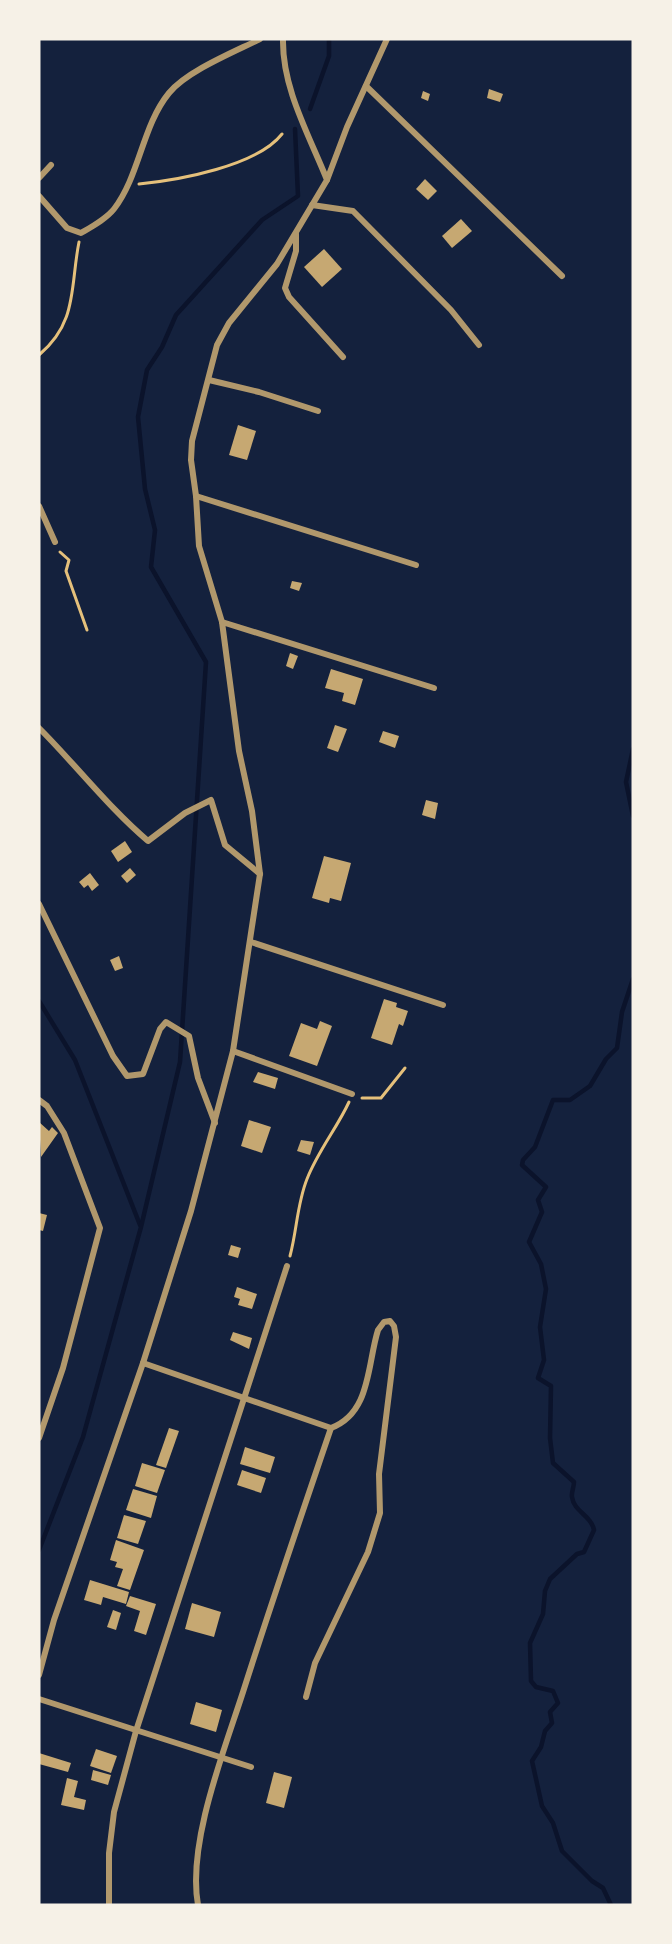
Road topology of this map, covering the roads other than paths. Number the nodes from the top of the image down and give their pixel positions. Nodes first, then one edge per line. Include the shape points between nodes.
1 (260, 39) edge
2 (282, 39) edge
3 (387, 39) edge
4 (366, 86) junction
5 (51, 165) dead end
6 (39, 178) edge
7 (327, 180) junction
8 (39, 196) edge
9 (312, 205) junction
10 (296, 234) junction
11 (562, 276) dead end
12 (478, 345) dead end
13 (343, 357) dead end
14 (209, 380) junction
15 (318, 411) dead end
16 (196, 496) junction
17 (39, 506) edge
18 (55, 542) road end
19 (416, 564) dead end
20 (222, 622) junction
21 (434, 688) dead end
22 (39, 728) edge
23 (260, 874) junction
24 (39, 904) edge
25 (251, 942) junction
26 (444, 1005) dead end
27 (233, 1051) junction
28 (352, 1094) road end
29 (39, 1100) edge
30 (215, 1123) junction
31 (287, 1266) road end
32 (143, 1363) junction
33 (243, 1399) junction
34 (331, 1428) junction
35 (39, 1438) edge
36 (39, 1675) edge
37 (306, 1696) dead end
38 (39, 1699) edge
39 (136, 1731) junction
40 (222, 1757) junction
41 (251, 1767) dead end
42 (109, 1905) edge
43 (198, 1905) edge

1 - 8 street via 170,91 126,187 106,217 76,233
2 - 7 street via 288,83
3 - 4 street
4 - 7 street
4 - 11 street
5 - 6 street
7 - 9 street
9 - 10 street
9 - 12 street via 353,211 451,310
10 - 13 street via 296,251 285,288
10 - 14 street via 229,323 217,345
14 - 15 street
14 - 16 street via 192,441
16 - 19 street
16 - 20 street via 199,546
17 - 18 street
20 - 21 street
20 - 23 street
22 - 23 street via 148,841 185,813 211,800 225,845
23 - 25 street
24 - 30 street via 113,1056 127,1076 143,1074 166,1022 189,1036 198,1078
25 - 26 street
25 - 27 street
27 - 28 street
27 - 30 street
29 - 35 street via 64,1133 100,1228 63,1368
30 - 32 street
31 - 33 street
32 - 33 street
32 - 36 street via 54,1620
33 - 34 street
33 - 39 street
34 - 37 street via 341,1425 358,1408 378,1330 390,1321 396,1337 380,1464 380,1513 368,1552 315,1663
34 - 40 street
38 - 39 street
39 - 40 street
39 - 42 street via 114,1812
40 - 41 street
40 - 43 street via 199,1854

